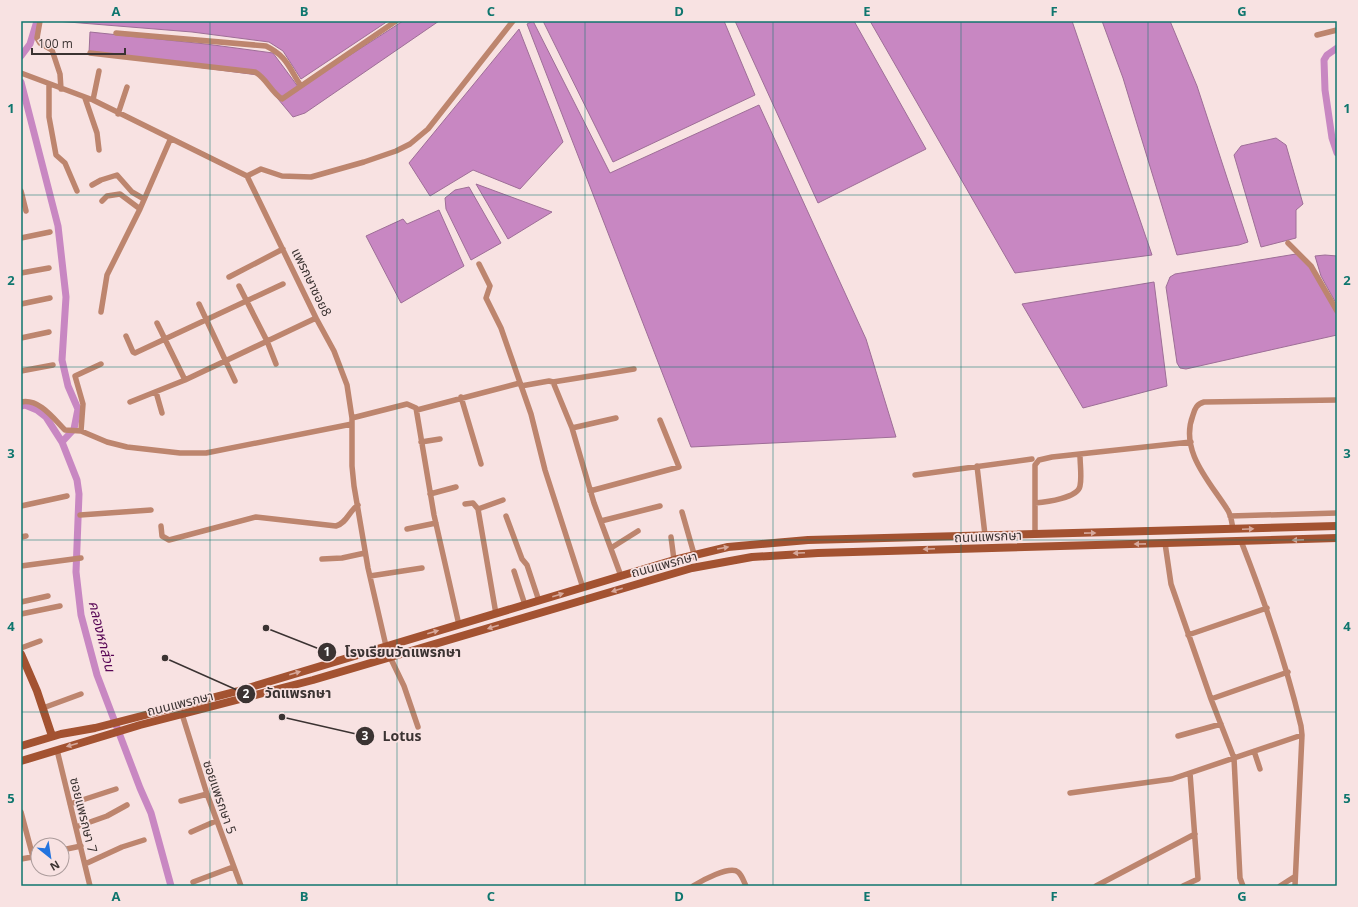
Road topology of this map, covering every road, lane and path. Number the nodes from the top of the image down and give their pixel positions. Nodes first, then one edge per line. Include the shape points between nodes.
1 (40, 21) edge
2 (396, 21) edge
3 (513, 21) edge
4 (1337, 30) edge
5 (116, 33) dead end
6 (1317, 35) dead end
7 (90, 53) dead end
8 (99, 71) dead end
9 (21, 73) edge
10 (49, 85) junction
11 (301, 86) junction
12 (127, 88) dead end
13 (61, 89) junction
14 (85, 98) junction
15 (93, 100) junction
16 (118, 114) junction
17 (170, 140) junction
18 (98, 150) dead end
19 (247, 176) junction
20 (92, 186) dead end
21 (21, 191) edge
22 (77, 191) dead end
23 (144, 199) junction
24 (102, 201) dead end
25 (140, 209) junction
26 (26, 211) dead end
27 (50, 232) dead end
28 (21, 238) edge
29 (1288, 243) dead end
30 (283, 249) junction
31 (479, 264) dead end
32 (49, 268) dead end
33 (21, 273) edge
34 (229, 277) dead end
35 (282, 284) dead end
36 (239, 286) dead end
37 (50, 298) dead end
38 (246, 300) junction
39 (21, 304) edge
40 (199, 304) dead end
41 (1337, 311) edge
42 (101, 312) dead end
43 (316, 318) junction
44 (206, 320) junction
45 (157, 323) dead end
46 (49, 332) dead end
47 (126, 336) dead end
48 (21, 338) edge
49 (165, 340) junction
50 (267, 341) junction
51 (225, 362) junction
52 (102, 364) dead end
53 (276, 364) dead end
54 (53, 365) dead end
55 (634, 369) dead end
56 (21, 372) edge
57 (185, 380) junction
58 (234, 381) dead end
59 (553, 382) junction
60 (520, 384) junction
61 (156, 392) junction
62 (461, 397) junction
63 (1337, 400) edge
64 (21, 402) edge
65 (130, 402) dead end
66 (417, 410) junction
67 (162, 414) dead end
68 (616, 418) dead end
69 (660, 420) dead end
70 (352, 421) junction
71 (572, 428) junction
72 (78, 430) junction
73 (440, 439) dead end
74 (421, 442) junction
75 (1191, 442) junction
76 (1080, 455) junction
77 (1032, 459) dead end
78 (481, 464) dead end
79 (977, 466) junction
80 (915, 474) dead end
81 (456, 487) dead end
82 (590, 491) junction
83 (430, 494) junction
84 (67, 496) dead end
85 (503, 500) dead end
86 (1036, 503) junction
87 (465, 504) dead end
88 (358, 505) junction
89 (21, 506) edge
90 (660, 506) dead end
91 (478, 509) junction
92 (151, 510) dead end
93 (682, 512) dead end
94 (1337, 513) edge
95 (80, 515) dead end
96 (506, 516) dead end
97 (1230, 516) junction
98 (601, 521) junction
99 (436, 523) junction
100 (161, 526) dead end
101 (1337, 526) edge
102 (407, 529) dead end
103 (1233, 529) junction
104 (638, 531) dead end
105 (1035, 534) junction
106 (1051, 534) junction
107 (985, 535) junction
108 (671, 537) dead end
109 (1337, 538) edge
110 (1241, 541) junction
111 (1165, 543) junction
112 (1052, 546) junction
113 (611, 548) junction
114 (365, 552) junction
115 (694, 554) junction
116 (81, 558) dead end
117 (322, 559) dead end
118 (674, 560) junction
119 (21, 566) edge
120 (422, 568) dead end
121 (514, 570) dead end
122 (370, 576) junction
123 (621, 576) junction
124 (582, 588) junction
125 (48, 596) dead end
126 (539, 601) junction
127 (21, 602) edge
128 (525, 605) junction
129 (60, 606) dead end
130 (1267, 608) junction
131 (21, 614) edge
132 (496, 614) junction
133 (459, 625) junction
134 (1188, 635) junction
135 (40, 641) dead end
136 (386, 646) junction
137 (21, 648) edge
138 (21, 654) edge
139 (390, 657) junction
140 (1288, 672) junction
141 (81, 694) dead end
142 (1211, 699) junction
143 (43, 708) junction
144 (182, 714) junction
145 (1221, 724) junction
146 (418, 727) dead end
147 (1302, 735) junction
148 (52, 736) junction
149 (1178, 736) dead end
150 (21, 746) edge
151 (57, 750) junction
152 (1254, 751) junction
153 (1234, 758) junction
154 (21, 761) edge
155 (1260, 769) dead end
156 (1190, 773) junction
157 (116, 789) dead end
158 (1070, 793) dead end
159 (207, 794) junction
160 (181, 801) dead end
161 (70, 804) junction
162 (127, 805) dead end
163 (21, 812) edge
164 (216, 821) junction
165 (76, 826) junction
166 (191, 832) dead end
167 (1195, 834) junction
168 (30, 840) edge
169 (144, 840) dead end
170 (80, 846) junction
171 (70, 848) edge
172 (85, 864) junction
173 (233, 867) junction
174 (1294, 877) junction
175 (1198, 879) junction
176 (193, 882) dead end
177 (90, 886) edge
178 (240, 886) edge
179 (693, 886) edge
180 (746, 886) edge
181 (1096, 886) edge
182 (1183, 886) edge
183 (1200, 886) edge
184 (1243, 886) edge
185 (1280, 886) edge
186 (1295, 886) edge

1 - 13 street via 37,38 40,43 52,50 60,74
2 - 11 street
3 - 19 street via 428,129 410,144 364,162 311,177 282,176 261,169
4 - 6 street
5 - 11 street via 266,46 285,58
7 - 11 street via 255,72 261,75 282,99
8 - 15 street
9 - 10 street
10 - 13 street
10 - 22 street via 49,117 56,155 65,163
12 - 16 street
13 - 14 street
14 - 15 street
14 - 18 street via 97,133
15 - 16 street
16 - 17 street
17 - 19 street
17 - 23 street
19 - 30 street, แพรกษาซอย8
20 - 23 street via 117,175 132,192
21 - 26 street
23 - 25 street
24 - 25 street via 107,196 120,194
25 - 42 street via 107,275
27 - 28 street
29 - 41 street via 1311,266
30 - 34 street
30 - 43 street, แพรกษาซอย8
31 - 60 street via 490,286 486,298 499,322
32 - 33 street
35 - 38 street
36 - 38 street
37 - 39 street
38 - 44 street
38 - 50 street
40 - 44 street
43 - 50 street
43 - 70 street, แพรกษาซอย8 via 334,351 344,377
44 - 49 street
44 - 51 street
45 - 49 street
46 - 48 street
47 - 49 street via 134,353
49 - 57 street
50 - 51 street
50 - 53 street
51 - 57 street
51 - 58 street
52 - 72 street via 75,376 83,404
54 - 56 street
55 - 59 street
57 - 61 street
59 - 60 street
59 - 71 street
60 - 62 street
60 - 124 street
61 - 65 street
61 - 67 street
62 - 66 street
62 - 78 street
63 - 75 street via 1204,402 1195,408 1191,419
64 - 72 street via 34,403 47,411 65,430
66 - 70 street via 415,406 407,404
66 - 74 street
68 - 71 street
69 - 82 street via 679,467
70 - 72 street via 206,453 127,447
70 - 88 street, แพรกษาซอย8 via 352,466
71 - 82 street
73 - 74 street
74 - 83 street
75 - 76 street
75 - 97 street via 1198,465 1228,509
76 - 86 street via 1080,487 1077,492 1051,502
76 - 86 street via 1039,460 1035,465
77 - 79 street
79 - 80 street
79 - 107 street
81 - 83 street
82 - 98 street
83 - 99 street
84 - 89 street
85 - 91 street
86 - 105 street
87 - 91 street via 473,503
88 - 100 street via 345,521 336,526 256,517 169,540 162,536
88 - 114 street, แพรกษาซอย8
90 - 98 street
91 - 132 street
92 - 95 street
93 - 115 street
94 - 97 street
96 - 126 street via 522,559 528,565
97 - 103 street
98 - 113 street
99 - 102 street
99 - 133 street
103 -> 101 main road, ถนนแพรกษา
106 -> 103 main road, ถนนแพรกษา
104 - 113 street
105 - 106 main road, ถนนแพรกษา
105 - 107 main road, ถนนแพรกษา
106 - 112 main road
115 -> 107 main road, ถนนแพรกษา via 787,541
108 - 118 street
109 -> 110 main road, ถนนแพรกษา
110 - 111 main road, ถนนแพรกษา
110 - 130 street
111 -> 112 main road, ถนนแพรกษา
111 - 134 street via 1171,584
112 -> 139 main road, ถนนแพรกษา via 818,553 738,559 671,574
113 - 123 street
114 - 117 street via 342,558
114 - 122 street, แพรกษาซอย8
115 - 118 main road, ถนนแพรกษา
116 - 119 street
118 - 123 main road, ถนนแพรกษา
120 - 122 street
121 - 128 street
122 - 136 street, แพรกษาซอย8
123 - 124 main road, ถนนแพรกษา
126 -> 124 main road, ถนนแพรกษา
125 - 127 street
126 - 128 main road, ถนนแพรกษา
128 - 132 main road, ถนนแพรกษา
129 - 131 street
130 - 134 street
130 - 140 street
132 - 133 main road, ถนนแพรกษา
136 -> 133 main road, ถนนแพรกษา
134 - 142 street
135 - 137 street
148 -> 136 main road, ถนนแพรกษา via 106,725 238,691
138 - 143 main road
139 - 144 main road, ถนนแพรกษา via 293,686
139 - 146 street via 404,686
140 - 142 street
140 - 147 street
141 - 143 street
142 - 145 street
143 - 148 main road
144 -> 151 main road, ถนนแพรกษา
144 - 159 street, ซอยแพรกษา 5
145 - 149 street
145 - 153 street
147 - 152 street
147 - 174 street
148 - 150 main road, ถนนแพรกษา
151 - 154 main road, ถนนแพรกษา
151 - 161 street, ซอยแพรกษา 7
152 - 153 street
152 - 155 street
153 - 156 street
153 - 184 street via 1240,878
156 - 158 street via 1172,779
156 - 167 street
157 - 161 street
159 - 160 street
159 - 164 street, ซอยแพรกษา 5
161 - 165 street, ซอยแพรกษา 7
162 - 165 street via 107,816
163 - 168 street
164 - 166 street
164 - 173 street, ซอยแพรกษา 5
165 - 170 street, ซอยแพรกษา 7
167 - 175 street
167 - 181 street
169 - 172 street
170 - 171 street
170 - 172 street, ซอยแพรกษา 7
172 - 177 street, ซอยแพรกษา 7
173 - 176 street
173 - 178 street, ซอยแพรกษา 5
174 - 185 street
174 - 186 street
175 - 182 street
175 - 183 street
179 - 180 street via 711,876 737,870

